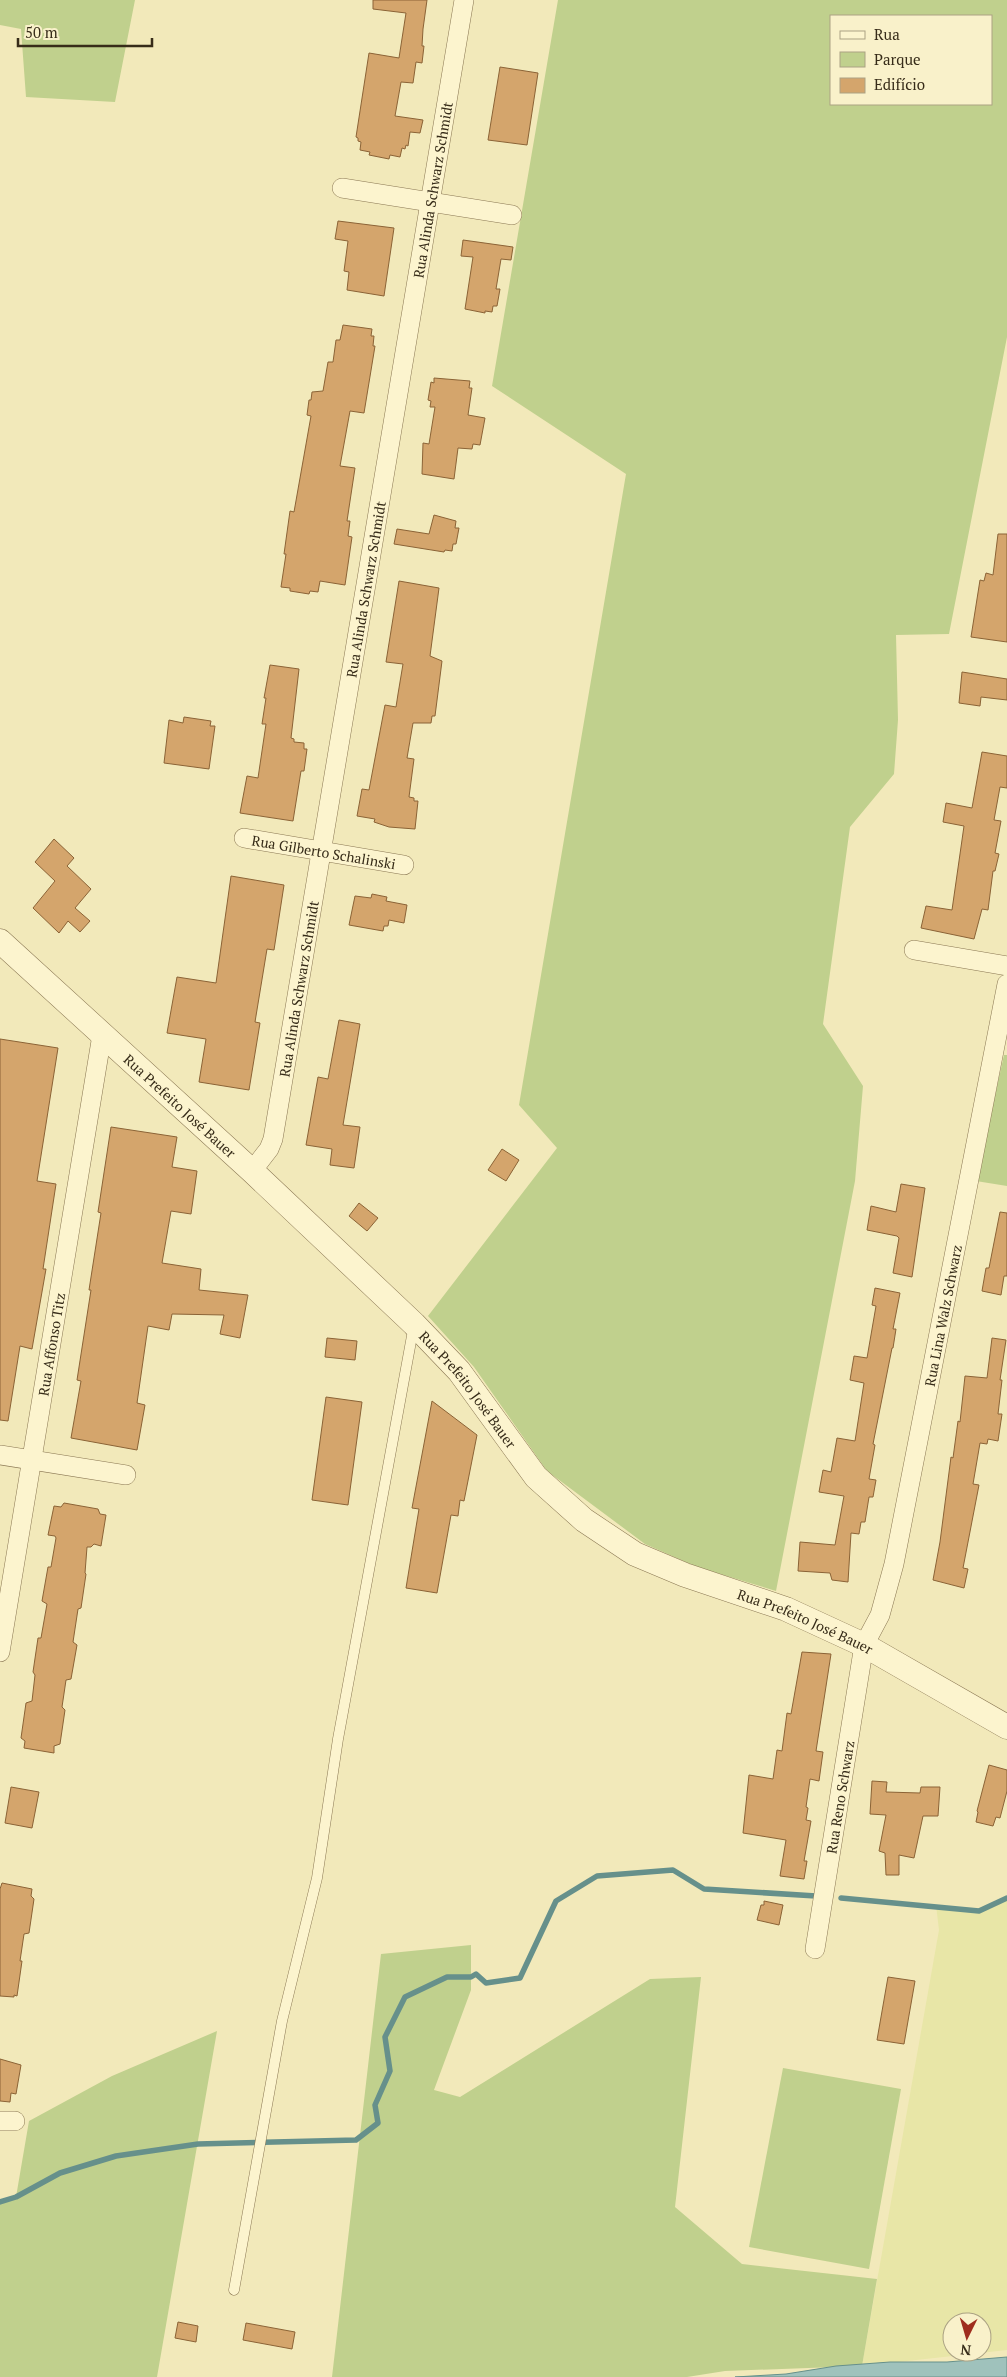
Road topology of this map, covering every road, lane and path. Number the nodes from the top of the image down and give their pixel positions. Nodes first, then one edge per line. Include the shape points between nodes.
1 (464, 0) edge
2 (342, 188) dead end
3 (430, 202) junction
4 (512, 215) dead end
5 (244, 838) dead end
6 (321, 851) junction
7 (404, 865) dead end
8 (0, 941) edge
9 (914, 950) dead end
10 (1007, 966) edge
11 (1007, 984) edge
12 (102, 1035) junction
13 (252, 1171) junction
14 (414, 1324) junction
15 (0, 1454) edge
16 (32, 1460) junction
17 (126, 1475) dead end
18 (864, 1644) junction
19 (0, 1652) edge
20 (1007, 1727) edge
21 (815, 1949) dead end
22 (234, 2290) dead end

1 - 3 street, Rua Alinda Schwarz Schmidt
2 - 3 street
3 - 4 street
3 - 6 street, Rua Alinda Schwarz Schmidt
5 - 6 street, Rua Gilberto Schalinski
6 - 7 street, Rua Gilberto Schalinski
6 - 13 street, Rua Alinda Schwarz Schmidt via 273,1139
8 - 12 street, Rua Prefeito José Bauer
9 - 10 street
11 - 18 street, Rua Lina Walz Schwarz via 894,1564 880,1615
12 - 13 street, Rua Prefeito José Bauer
12 - 16 street, Rua Affonso Titz
13 - 14 street, Rua Prefeito José Bauer
14 - 18 street, Rua Prefeito José Bauer via 459,1370 536,1477 584,1520 635,1554 685,1575 786,1609
14 - 22 lane via 338,1739 316,1878 282,2021
15 - 16 street
16 - 17 street
16 - 19 street, Rua Affonso Titz
18 - 20 street, Rua Prefeito José Bauer
18 - 21 street, Rua Reno Schwarz

